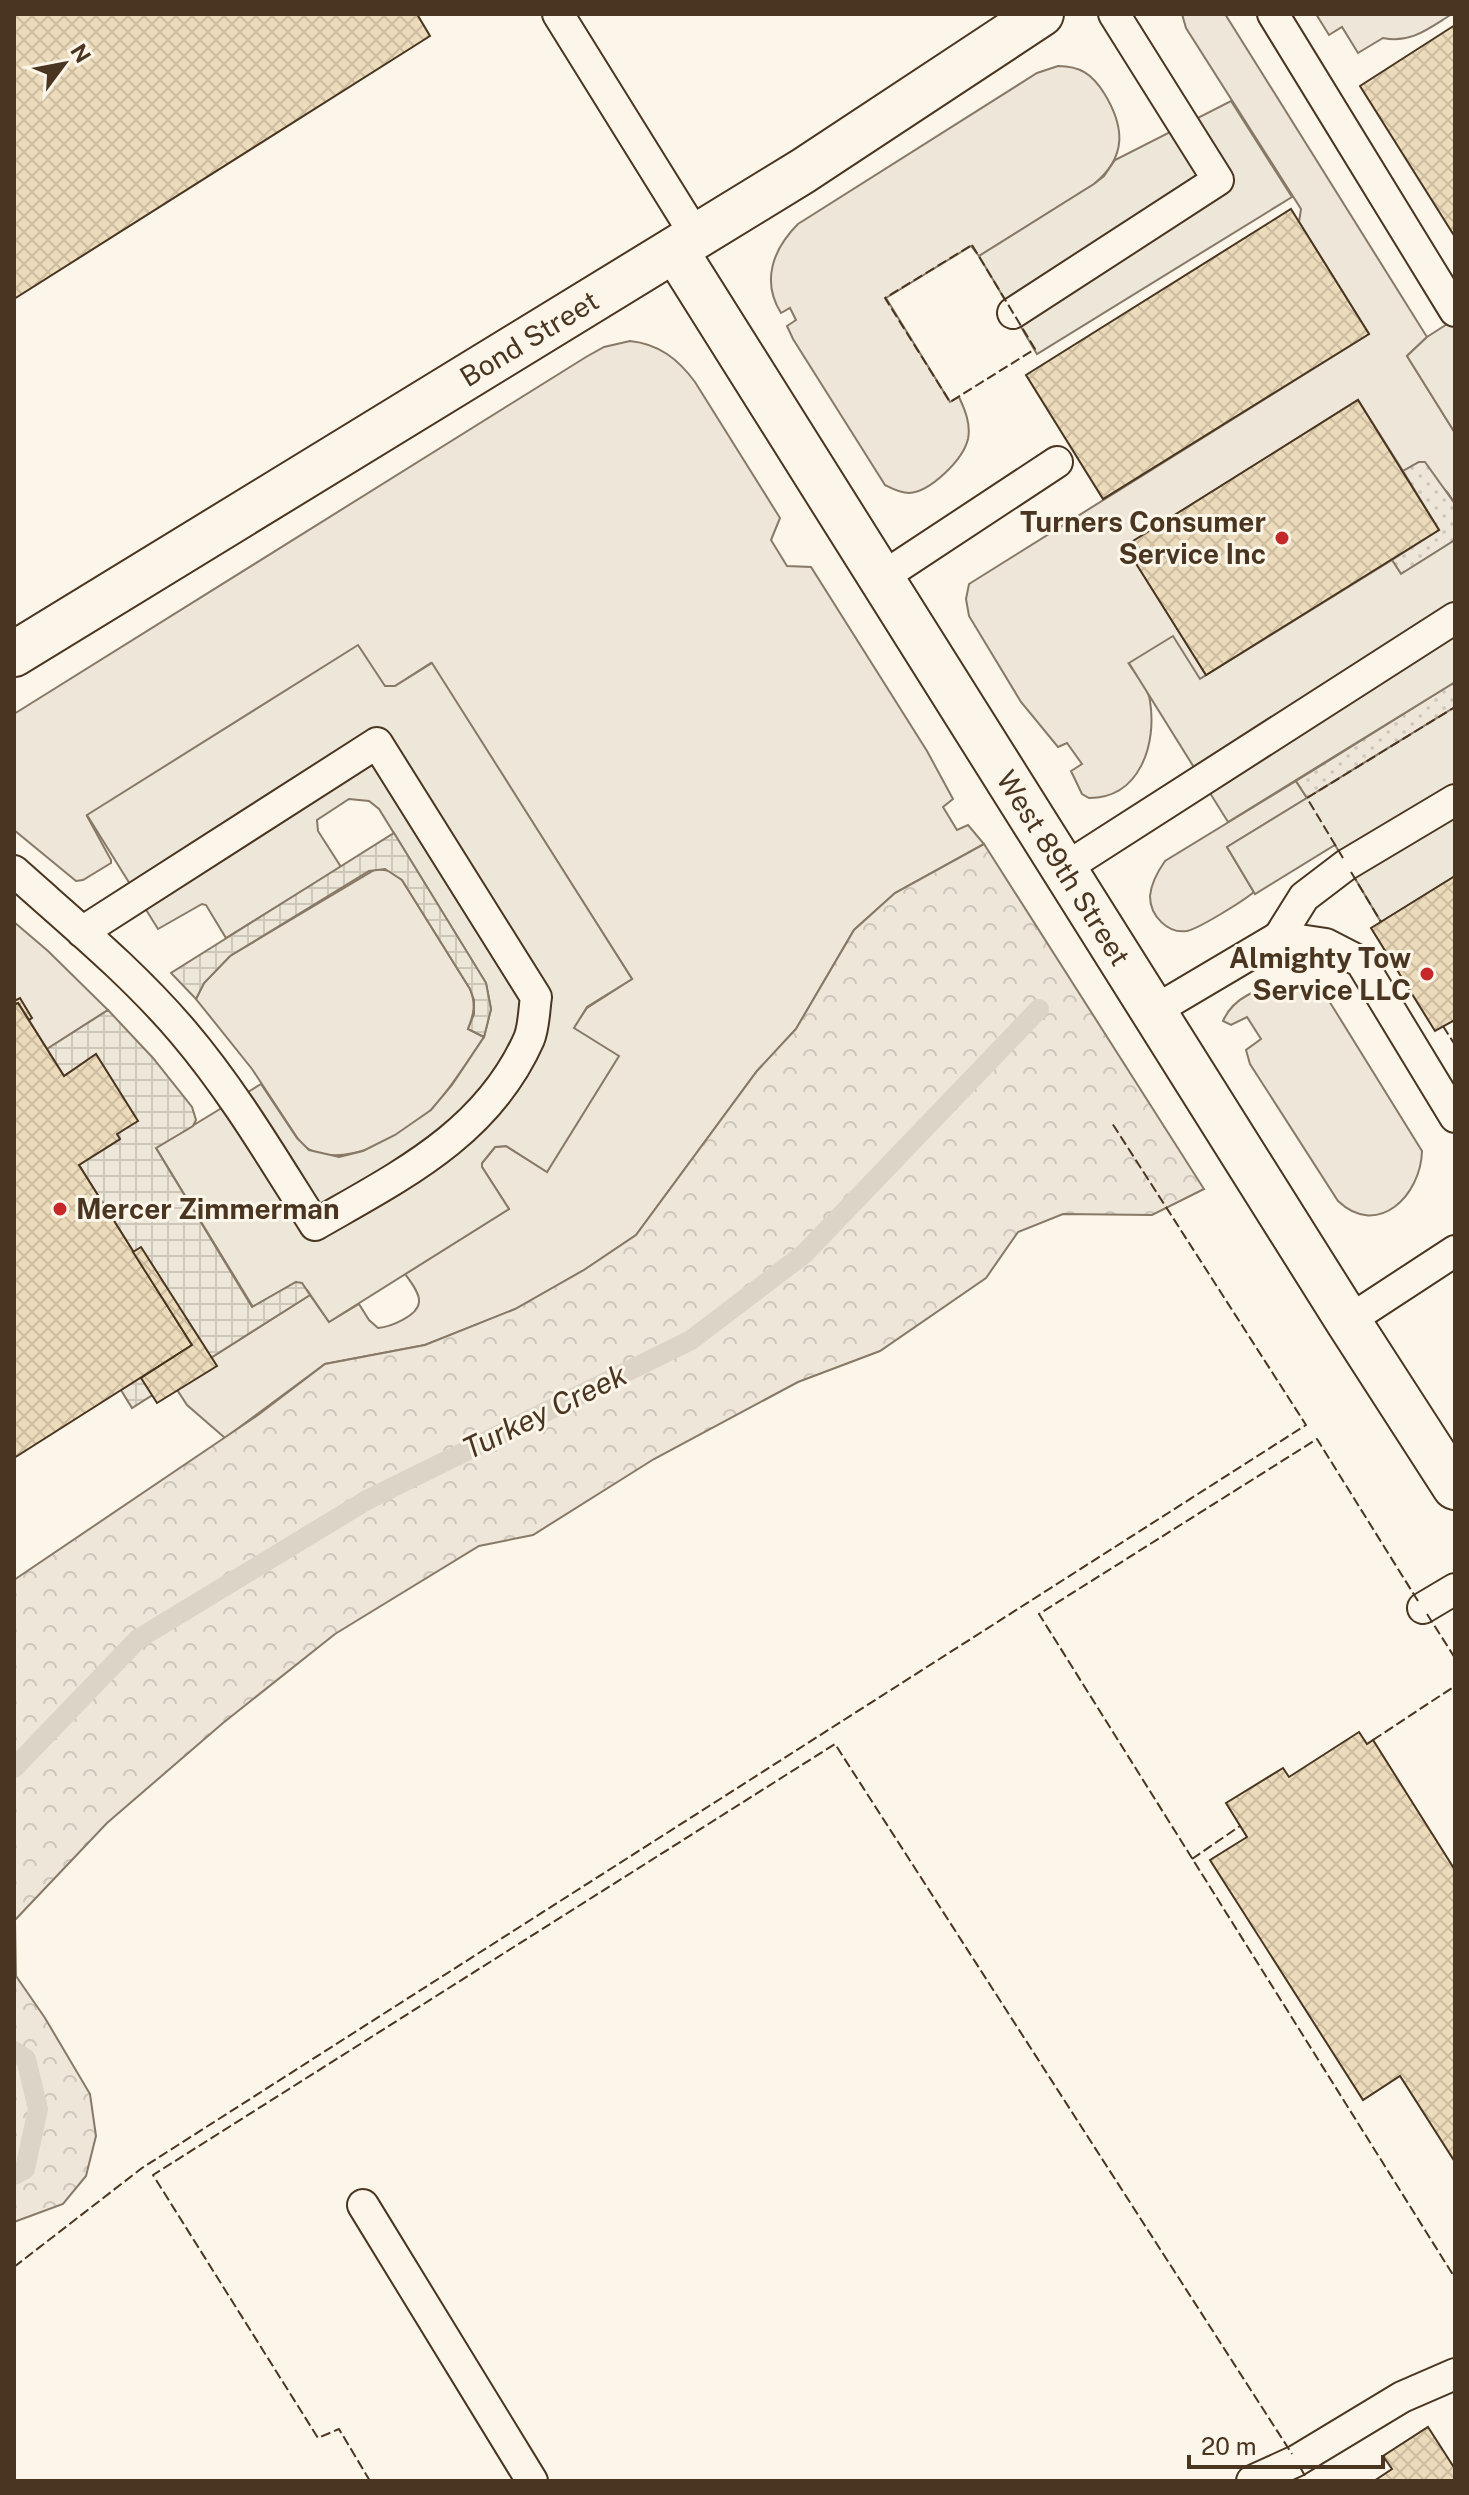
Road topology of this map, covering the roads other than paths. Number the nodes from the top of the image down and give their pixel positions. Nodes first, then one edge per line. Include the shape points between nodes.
1 (558, 14) edge
2 (1041, 14) edge
3 (1114, 14) edge
4 (1273, 14) edge
5 (685, 243) junction
6 (1455, 311) edge
7 (1013, 313) dead end
8 (1057, 462) dead end
9 (881, 578) junction
10 (1455, 618) edge
11 (14, 654) edge
12 (1455, 800) edge
13 (1065, 868) junction
14 (14, 871) edge
15 (82, 932) junction
16 (1279, 937) junction
17 (1154, 1011) junction
18 (1455, 1117) edge
19 (1455, 1251) edge
20 (1348, 1321) junction
21 (1455, 1487) edge
22 (1455, 1589) edge
23 (1423, 1608) dead end
24 (363, 2205) dead end
25 (1455, 2374) edge
26 (532, 2481) edge
27 (1252, 2481) edge

1 - 5 lane
2 - 5 street, Bond Street
3 - 7 lane via 1218,180
4 - 6 lane
5 - 9 street, West 89th Street
5 - 11 street, Bond Street
8 - 9 lane
9 - 13 street, West 89th Street
10 - 13 lane
12 - 16 lane via 1346,865 1304,897
13 - 17 street, West 89th Street
14 - 15 lane
15 - 15 lane via 182,1031 231,1093 315,1225 415,1167 462,1132 501,1087 530,1037 536,997 377,743
16 - 17 lane
16 - 18 lane via 1326,944 1361,962
17 - 20 street, West 89th Street
19 - 20 lane
20 - 21 street, West 89th Street
22 - 23 lane
24 - 26 lane
25 - 27 lane via 1402,2397 1296,2461

